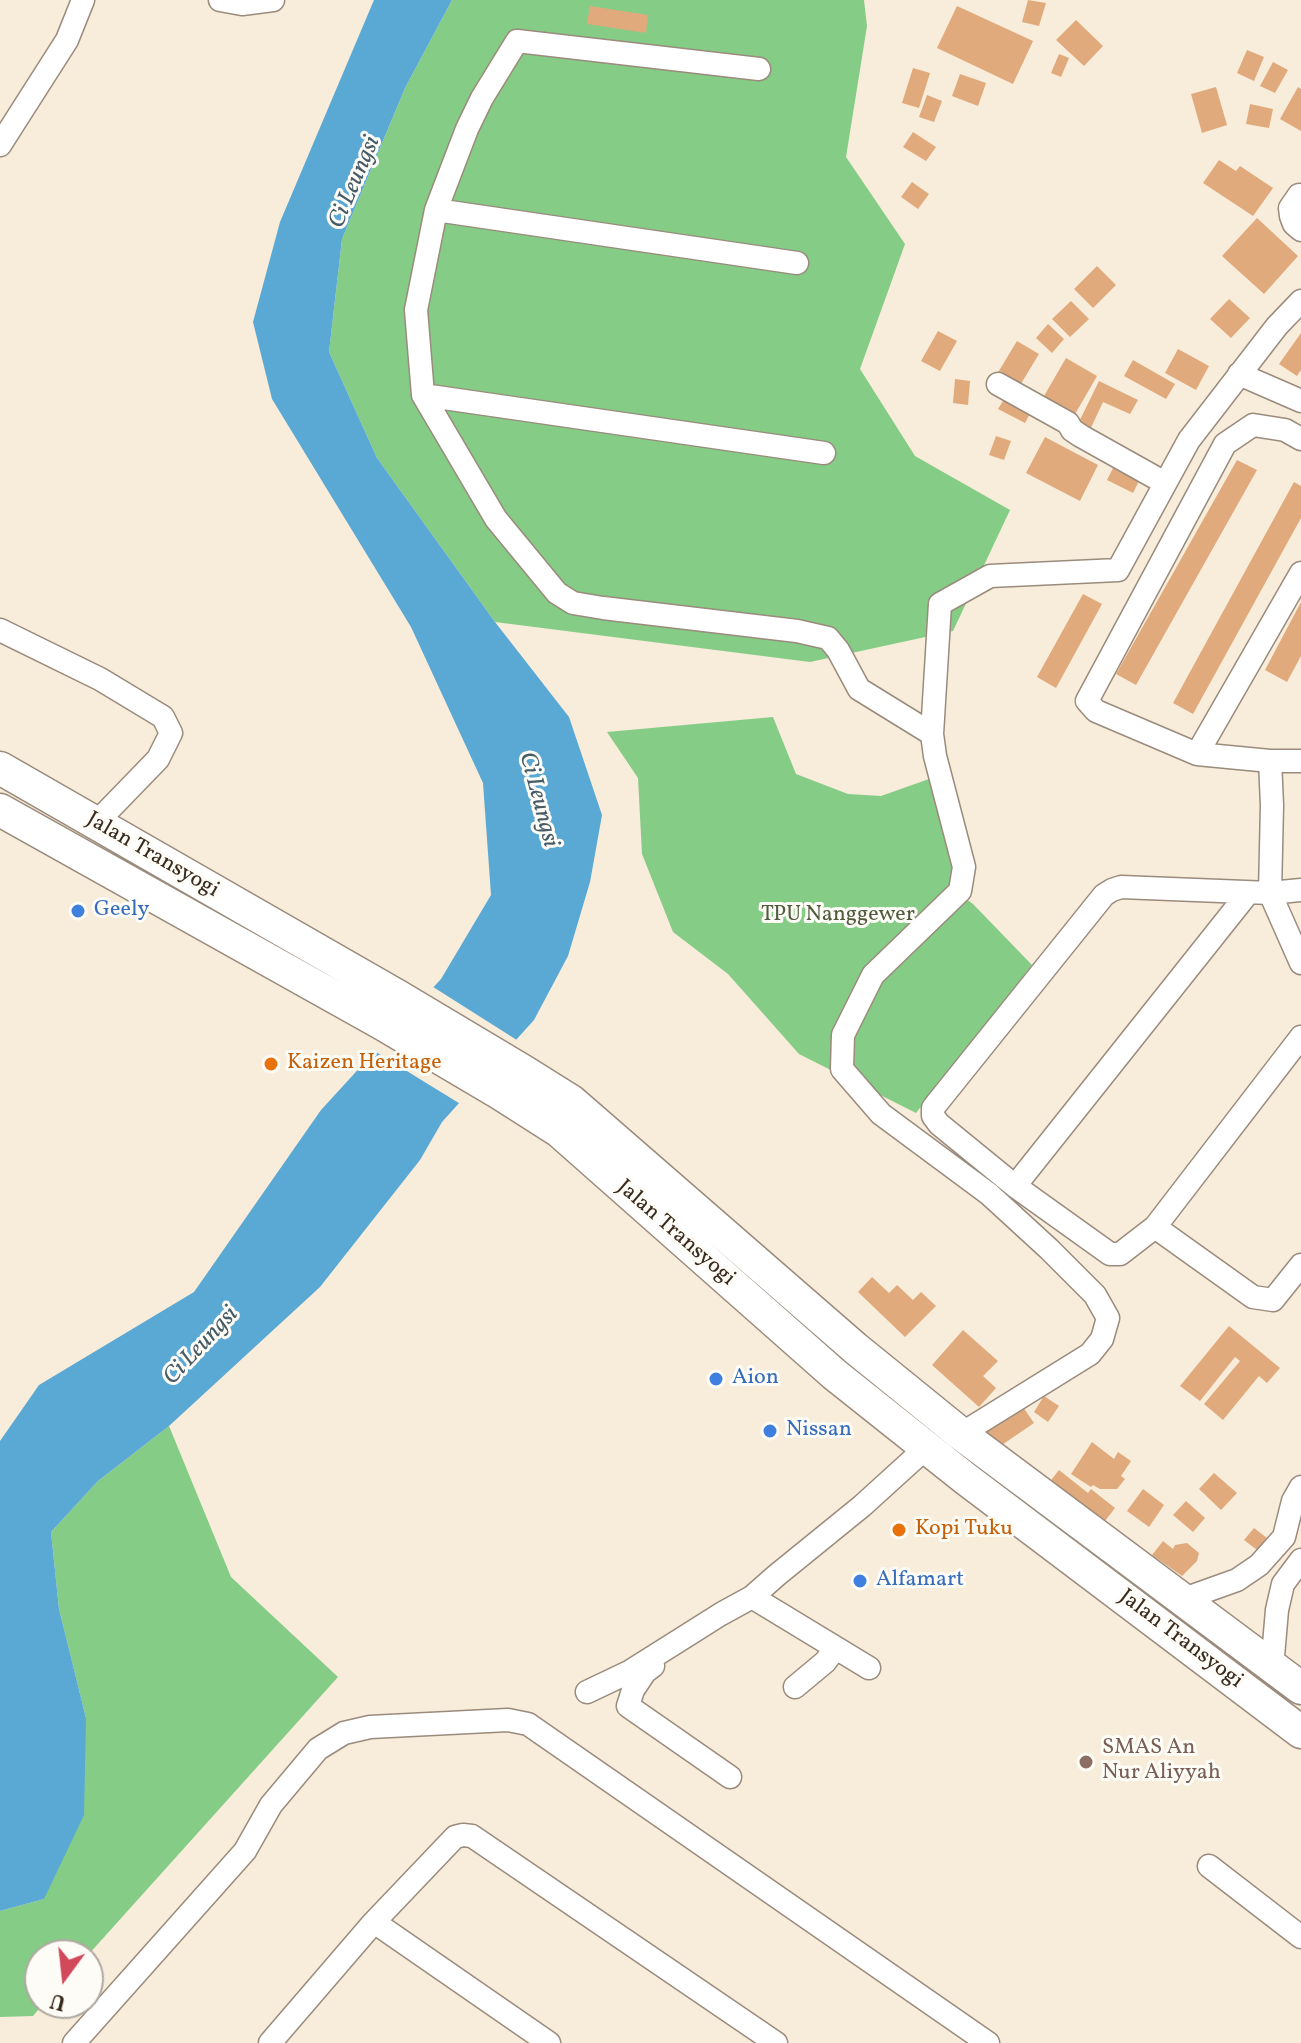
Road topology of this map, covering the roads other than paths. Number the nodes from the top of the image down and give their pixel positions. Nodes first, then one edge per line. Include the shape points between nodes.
1 (83, 0) edge
2 (220, 0) edge
3 (273, 0) edge
4 (759, 69) dead end
5 (0, 145) edge
6 (1299, 195) dead end
7 (436, 210) junction
8 (1301, 230) edge
9 (797, 263) dead end
10 (1301, 301) edge
11 (1239, 374) junction
12 (998, 384) dead end
13 (423, 395) junction
14 (1301, 401) edge
15 (1301, 439) edge
16 (824, 453) dead end
17 (1165, 483) junction
18 (1301, 573) edge
19 (0, 630) edge
20 (934, 745) junction
21 (1197, 754) junction
22 (1270, 761) junction
23 (1301, 761) edge
24 (0, 768) edge
25 (0, 810) edge
26 (96, 823) junction
27 (1301, 890) edge
28 (1259, 893) junction
29 (1301, 963) edge
30 (390, 1010) junction
31 (1301, 1037) edge
32 (1015, 1186) junction
33 (1155, 1227) junction
34 (1301, 1265) edge
35 (961, 1434) junction
36 (927, 1447) junction
37 (1301, 1487) edge
38 (1301, 1560) edge
39 (1259, 1565) junction
40 (1283, 1584) junction
41 (1181, 1600) junction
42 (759, 1601) junction
43 (835, 1649) junction
44 (869, 1668) dead end
45 (1272, 1668) junction
46 (795, 1687) dead end
47 (1301, 1688) edge
48 (587, 1692) dead end
49 (1301, 1732) edge
50 (730, 1777) dead end
51 (1209, 1866) dead end
52 (374, 1922) junction
53 (1301, 1937) edge
54 (85, 2040) edge
55 (281, 2040) edge
56 (549, 2043) edge
57 (776, 2043) edge
58 (988, 2043) edge

1 - 5 street via 67,40
2 - 3 street
4 - 7 street via 517,41 467,129
6 - 8 street via 1290,208
7 - 9 street
7 - 13 street via 416,310
10 - 11 street
11 - 14 street
11 - 17 street via 1189,440
12 - 17 street
13 - 16 street
13 - 20 street via 496,519 557,593 573,603 603,608 828,638 859,689
15 - 21 street via 1285,430 1253,425 1225,444 1087,701 1096,711
17 - 20 street via 1118,570 990,576 940,604
18 - 21 street
19 - 26 street via 100,679 163,717 171,733 158,759
20 - 35 street via 964,867 960,891 873,975 843,1035 842,1069 881,1114 989,1194 1049,1249 1095,1295 1108,1318 1102,1339 1090,1354
21 - 22 street
22 - 23 street
22 - 28 street via 1270,848
24 - 26 highway, Jalan Transyogi
25 - 30 highway, Jalan Transyogi
26 - 30 highway, Jalan Transyogi
27 - 28 street
28 - 29 street
28 - 32 street
28 - 32 street via 1121,887 1104,895 933,1108 935,1120
30 - 35 highway, Jalan Transyogi via 523,1071 571,1101
30 - 36 highway, Jalan Transyogi via 578,1146 834,1374
31 - 33 street
32 - 33 street via 1110,1254 1124,1253
33 - 34 street via 1253,1297 1273,1300
35 - 41 highway, Jalan Transyogi
36 - 42 street via 777,1575
36 - 49 highway, Jalan Transyogi
37 - 39 street via 1284,1537
38 - 40 street
39 - 40 street
39 - 41 street via 1237,1580
40 - 45 street
41 - 45 highway, Jalan Transyogi
42 - 43 street
42 - 48 street via 721,1614
42 - 50 street via 645,1672 628,1706
43 - 44 street
43 - 46 street
45 - 47 highway, Jalan Transyogi
51 - 53 street
52 - 55 street
52 - 56 street
52 - 57 street via 455,1837 472,1836
54 - 58 street via 245,1851 271,1805 318,1749 344,1733 370,1727 508,1720 528,1724

